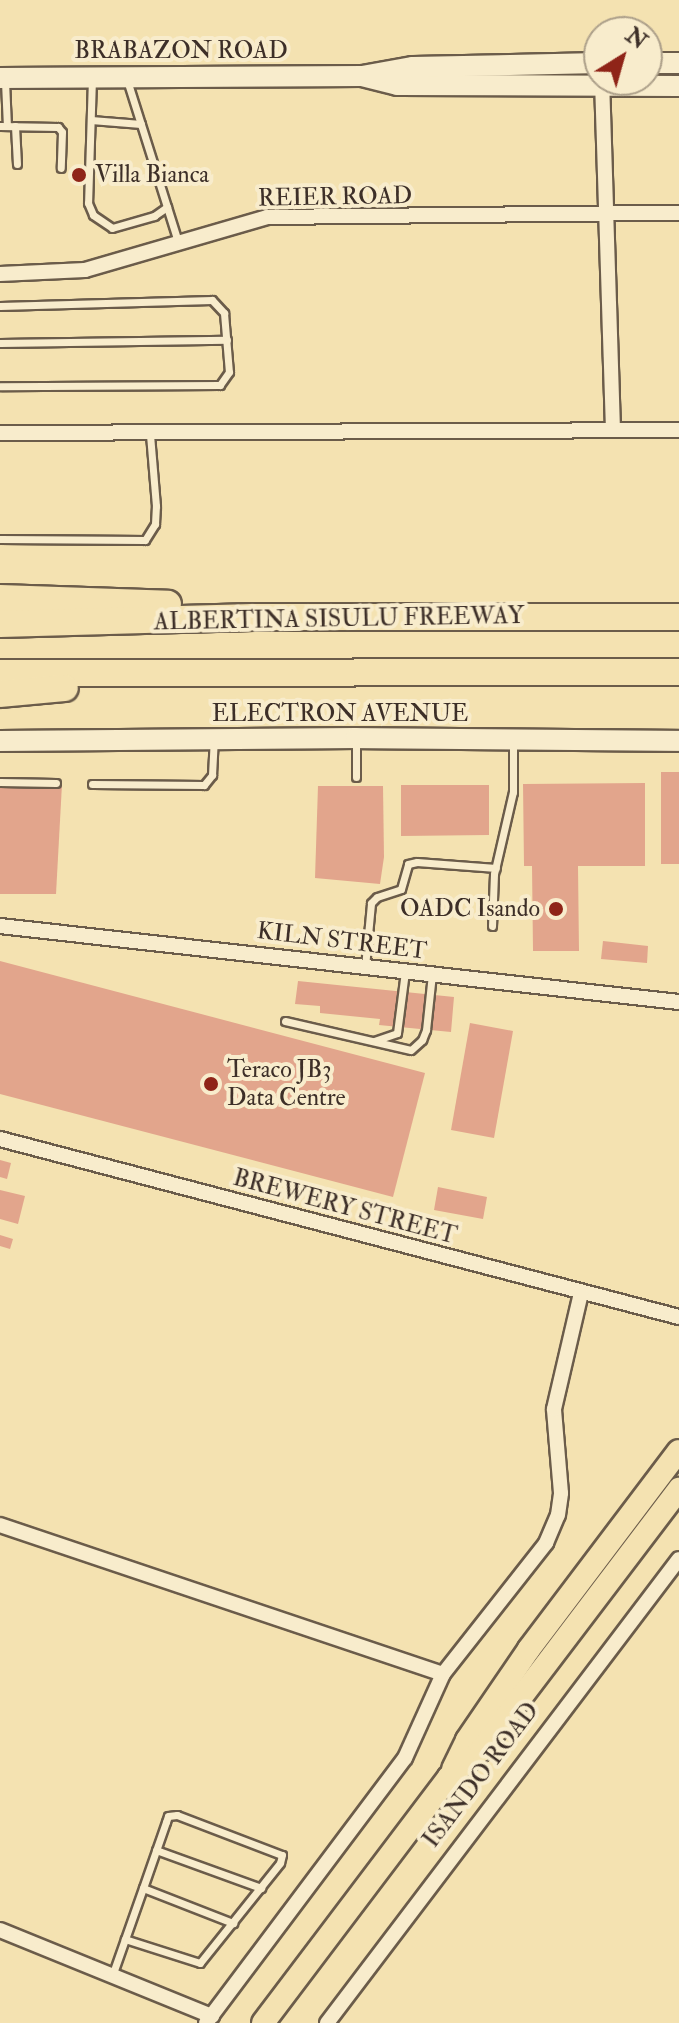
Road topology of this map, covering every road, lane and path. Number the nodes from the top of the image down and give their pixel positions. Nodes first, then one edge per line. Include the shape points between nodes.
1 (583, 63) edge
2 (362, 76) junction
3 (2, 78) edge
4 (92, 78) junction
5 (126, 78) junction
6 (583, 83) edge
7 (602, 96) edge
8 (91, 120) junction
9 (141, 124) junction
10 (7, 126) edge
11 (17, 164) dead end
12 (61, 168) dead end
13 (167, 207) junction
14 (679, 213) edge
15 (605, 214) junction
16 (178, 242) junction
17 (0, 274) edge
18 (0, 306) edge
19 (227, 340) junction
20 (0, 343) edge
21 (0, 386) edge
22 (613, 429) junction
23 (679, 430) edge
24 (0, 433) edge
25 (150, 435) junction
26 (0, 539) edge
27 (0, 598) edge
28 (253, 617) junction
29 (679, 617) edge
30 (0, 624) edge
31 (679, 672) edge
32 (0, 673) edge
33 (168, 674) junction
34 (0, 694) edge
35 (356, 738) junction
36 (214, 739) junction
37 (513, 740) junction
38 (0, 741) edge
39 (679, 741) edge
40 (356, 777) dead end
41 (0, 782) edge
42 (56, 783) dead end
43 (92, 784) dead end
44 (496, 868) junction
45 (0, 926) edge
46 (492, 926) dead end
47 (365, 967) junction
48 (405, 971) junction
49 (432, 974) junction
50 (679, 1002) edge
51 (285, 1021) dead end
52 (368, 1042) junction
53 (0, 1139) edge
54 (581, 1293) junction
55 (679, 1317) edge
56 (679, 1451) edge
57 (679, 1489) edge
58 (0, 1525) edge
59 (679, 1559) edge
60 (443, 1674) junction
61 (449, 1777) junction
62 (156, 1850) junction
63 (143, 1888) junction
64 (261, 1888) junction
65 (233, 1923) junction
66 (0, 1930) edge
67 (125, 1939) junction
68 (112, 1976) junction
69 (209, 2019) edge
70 (263, 2023) edge
71 (327, 2023) edge

1 - 2 main road, BRABAZON ROAD via 413,67
2 - 5 main road, BRABAZON ROAD
2 - 6 main road, BRABAZON ROAD via 397,85
3 - 4 main road, BRABAZON ROAD
3 - 10 lane
4 - 5 main road, BRABAZON ROAD
4 - 8 lane
5 - 9 lane
7 - 15 street
8 - 9 lane
8 - 13 lane via 88,203 93,215 112,228
9 - 13 lane
10 - 11 lane
10 - 12 lane via 61,128
13 - 16 lane
14 - 15 street, REIER ROAD
15 - 16 street, REIER ROAD via 267,217
15 - 22 street
16 - 17 street, REIER ROAD via 85,270
18 - 19 lane via 212,300 224,313
19 - 20 lane
19 - 21 lane via 229,372 220,385
22 - 23 street
22 - 25 street
24 - 25 street
25 - 26 lane via 156,506 155,524 145,540
27 - 28 highway via 211,606
28 - 29 highway, ALBERTINA SISULU FREEWAY
28 - 30 highway, ALBERTINA SISULU FREEWAY
31 - 33 highway
32 - 33 highway
33 - 34 highway
35 - 36 main road, ELECTRON AVENUE
35 - 37 main road, ELECTRON AVENUE
35 - 40 lane
36 - 38 main road, ELECTRON AVENUE
36 - 43 lane via 212,775 204,785
37 - 39 main road, ELECTRON AVENUE
37 - 44 lane via 513,792
41 - 42 lane
44 - 46 lane
44 - 47 lane via 408,864 401,889 371,903
45 - 47 street, KILN STREET
47 - 48 street, KILN STREET
48 - 49 street, KILN STREET
48 - 52 lane via 397,1033
49 - 50 street, KILN STREET
49 - 52 lane via 426,1030 418,1046 402,1050
51 - 52 lane
53 - 54 street, BREWERY STREET
54 - 55 street, BREWERY STREET
54 - 60 street via 554,1409 562,1476 558,1515 546,1543
56 - 61 main road, ISANDO ROAD via 529,1649 467,1740
57 - 61 main road, ISANDO ROAD via 481,1750
58 - 60 street
59 - 71 street, ISANDO ROAD
60 - 69 street via 405,1758
61 - 70 main road, ISANDO ROAD
62 - 63 lane
62 - 64 lane
62 - 64 lane via 172,1814 278,1851 282,1859
63 - 65 lane
63 - 67 lane
64 - 65 lane
65 - 67 lane via 197,1964
66 - 68 street
67 - 68 lane
68 - 69 street

